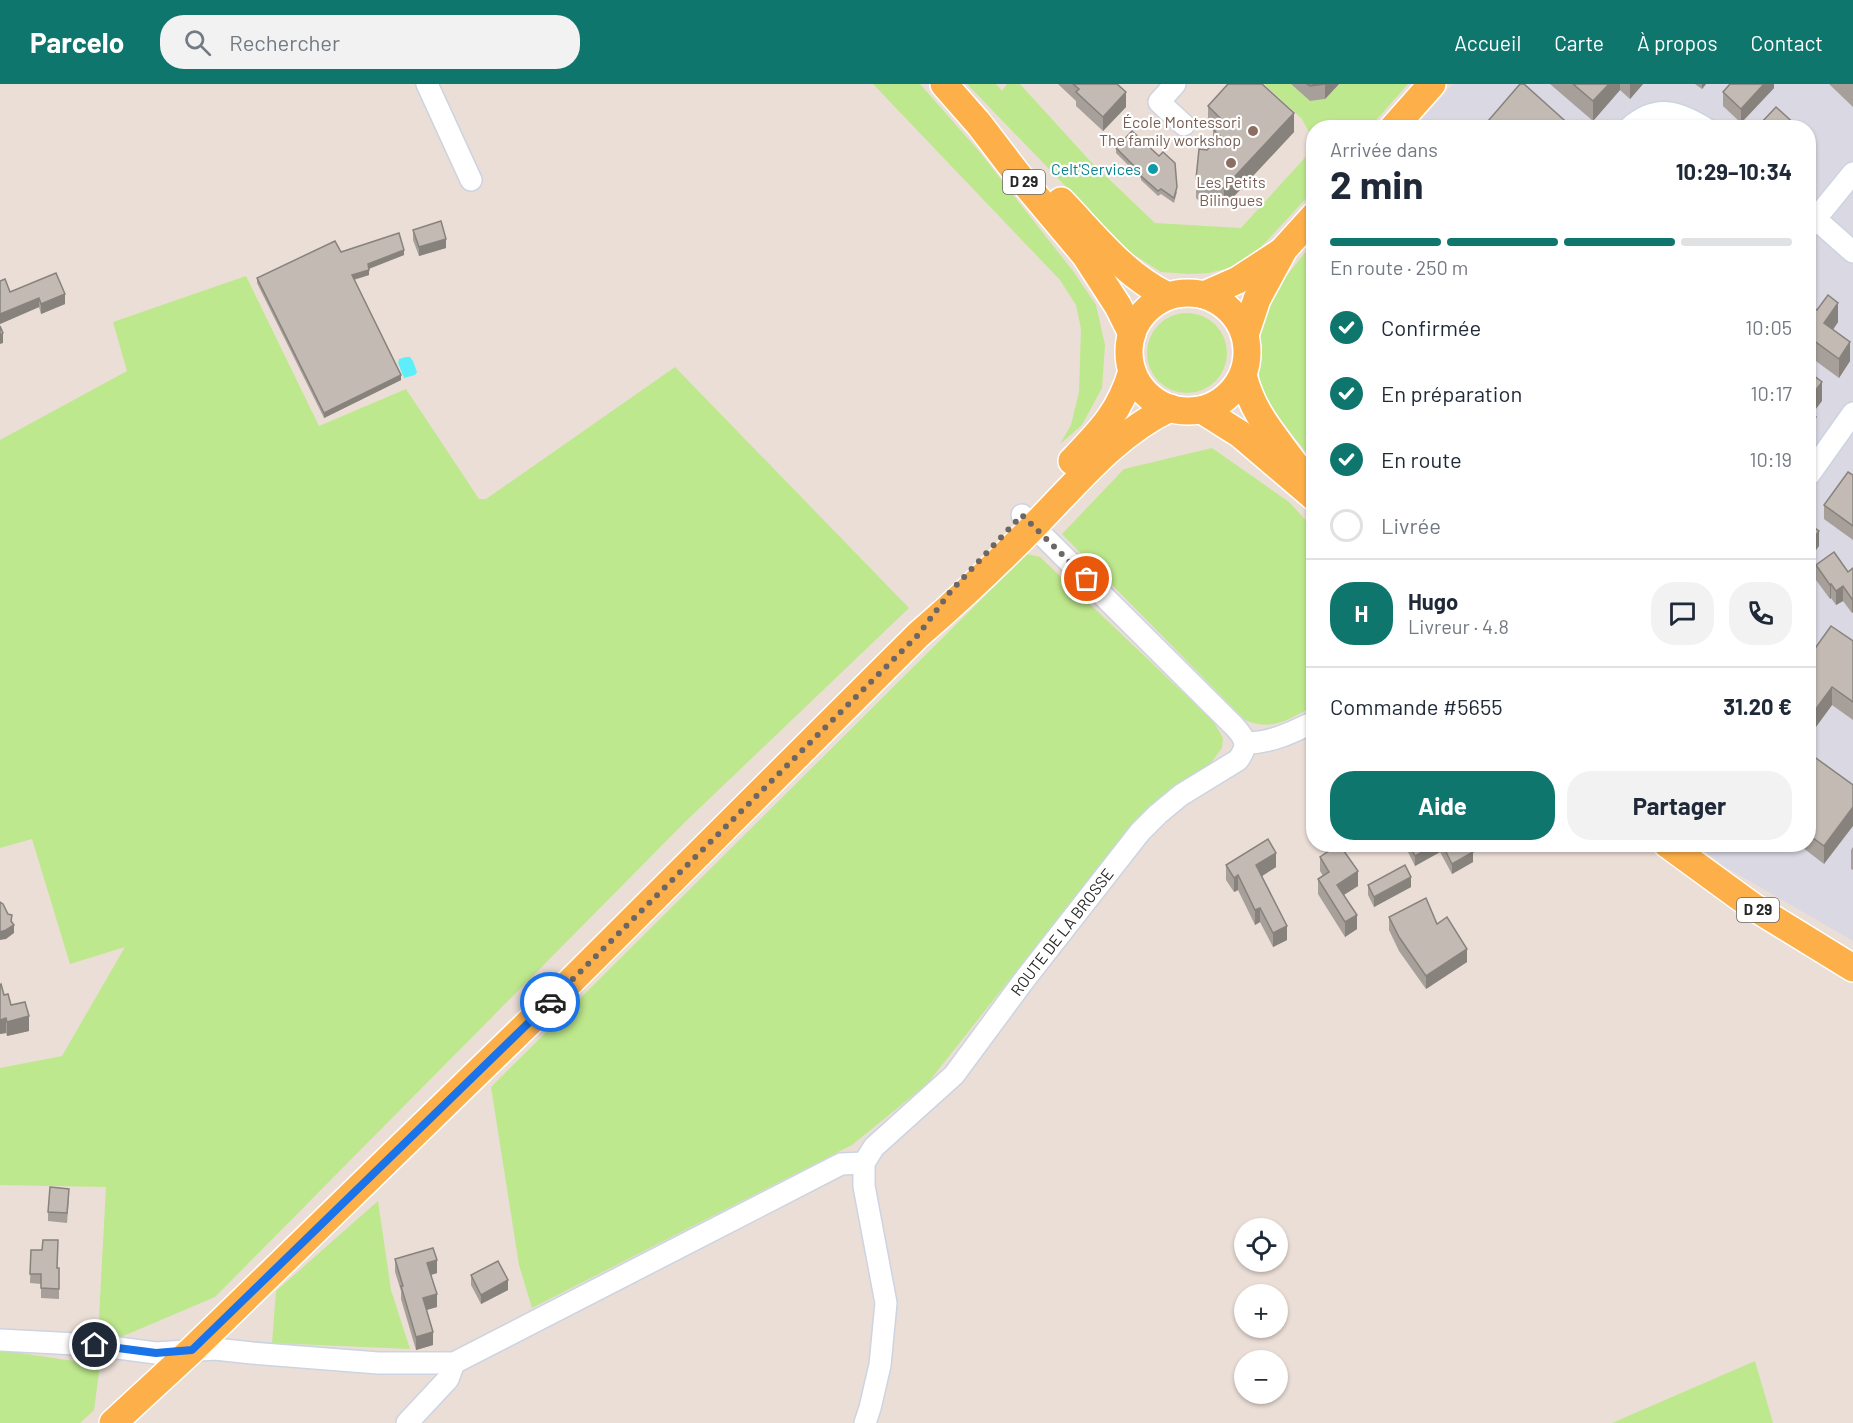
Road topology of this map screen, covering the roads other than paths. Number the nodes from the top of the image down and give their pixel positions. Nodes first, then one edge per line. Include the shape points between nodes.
1 (428, 84) edge
2 (944, 84) edge
3 (1175, 84) edge
4 (1432, 84) edge
5 (1400, 120) edge
6 (1641, 120) edge
7 (1692, 120) edge
8 (980, 124) junction
9 (1184, 125) dead end
10 (1853, 173) edge
11 (471, 180) dead end
12 (1816, 214) edge
13 (1816, 223) edge
14 (1306, 225) edge
15 (1284, 249) junction
16 (1853, 252) edge
17 (1204, 295) junction
18 (1168, 296) junction
19 (1132, 334) junction
20 (1245, 335) junction
21 (1132, 371) junction
22 (1243, 375) junction
23 (1170, 408) junction
24 (1202, 410) junction
25 (1853, 412) edge
26 (1816, 465) edge
27 (1306, 481) edge
28 (1306, 490) edge
29 (1028, 521) junction
30 (1306, 726) edge
31 (1245, 743) junction
32 (1678, 852) edge
33 (1853, 968) edge
34 (864, 1163) junction
35 (0, 1340) edge
36 (192, 1350) junction
37 (454, 1363) junction
38 (113, 1423) edge
39 (407, 1423) edge
40 (865, 1423) edge

1 - 11 street
2 - 8 main road, D 29
3 - 9 street via 1159,102
4 - 5 main road
6 - 7 street via 1671,112
8 - 18 main road, D 29 via 1026,164 1128,270
8 - 19 main road, D 29 via 1090,262
10 - 12 street
13 - 16 street
14 - 15 main road
15 - 17 main road via 1238,280
15 - 20 main road via 1257,299
17 - 18 main road
17 - 20 main road via 1229,310
18 - 19 main road via 1146,311
19 - 21 main road
20 - 22 main road
21 - 23 main road via 1146,394
21 - 29 main road via 1123,398 1109,421
22 - 24 main road via 1227,397
22 - 27 main road via 1258,416
23 - 24 main road
23 - 29 main road via 1109,449
24 - 28 main road via 1248,440
25 - 26 street
29 - 31 street via 1234,726
29 - 36 main road via 960,599 918,635 569,984
30 - 31 street via 1282,738
31 - 34 street, ROUTE DE LA BROSSE via 1238,760 1174,800 1140,832 954,1075 874,1147
32 - 33 main road, D 29 via 1752,906
34 - 37 street via 842,1164
34 - 40 street via 864,1186 885,1303 880,1365
35 - 36 street via 156,1353
36 - 37 street via 215,1348 378,1363
36 - 38 main road
37 - 39 street via 448,1379

